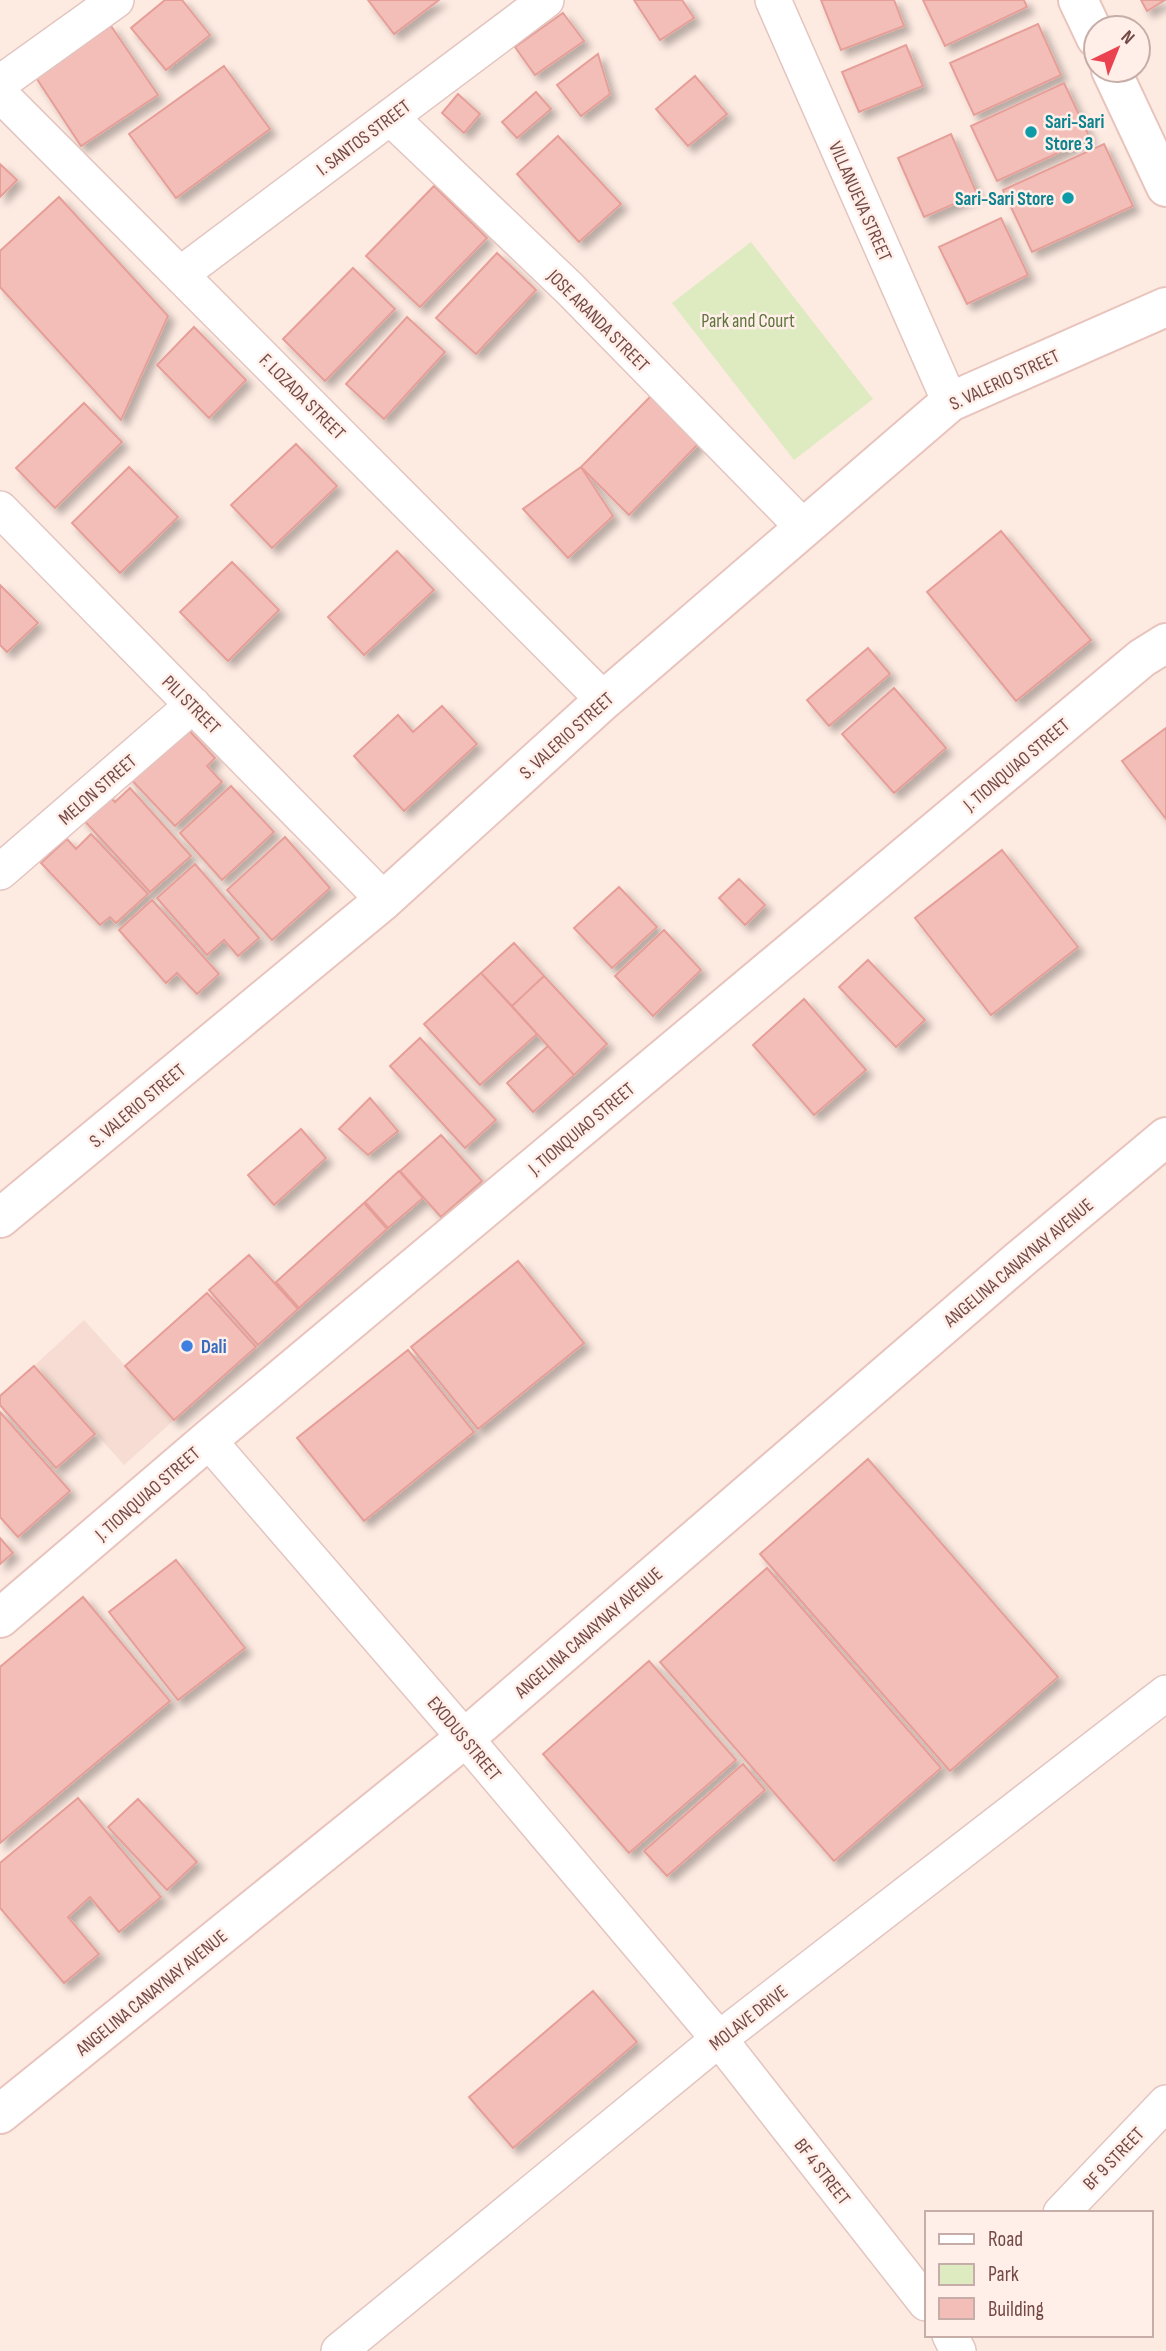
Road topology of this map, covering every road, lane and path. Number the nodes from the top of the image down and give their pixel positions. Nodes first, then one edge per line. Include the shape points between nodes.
1 (116, 0) edge
2 (546, 0) edge
3 (773, 0) edge
4 (0, 83) edge
5 (1118, 84) edge
6 (0, 94) edge
7 (390, 117) junction
8 (1166, 187) edge
9 (181, 274) junction
10 (1166, 307) edge
11 (950, 402) junction
12 (1, 512) edge
13 (804, 528) junction
14 (1166, 643) edge
15 (604, 699) junction
16 (193, 705) junction
17 (0, 872) edge
18 (384, 900) junction
19 (1166, 1137) edge
20 (0, 1218) edge
21 (208, 1440) junction
22 (0, 1618) edge
23 (1166, 1693) edge
24 (465, 1738) junction
25 (719, 2039) junction
26 (1166, 2103) edge
27 (0, 2113) edge
28 (1063, 2211) edge
29 (925, 2302) edge
30 (339, 2351) edge

1 - 4 street
2 - 7 street, I. SANTOS STREET
3 - 11 street, VILLANUEVA STREET
5 - 8 street
6 - 9 street, F. LOZADA STREET
7 - 9 street, I. SANTOS STREET
7 - 13 street, JOSE ARANDA STREET via 569,288
9 - 15 street, F. LOZADA STREET
10 - 11 street, S. VALERIO STREET
11 - 13 street, S. VALERIO STREET
12 - 16 street, PILI STREET
13 - 15 street, S. VALERIO STREET
14 - 21 street, J. TIONQUIAO STREET via 1142,658
15 - 18 street, S. VALERIO STREET
16 - 17 street, MELON STREET
16 - 18 street, PILI STREET
18 - 20 street, S. VALERIO STREET
19 - 24 street, ANGELINA CANAYNAY AVENUE
21 - 22 street, J. TIONQUIAO STREET
21 - 24 street, EXODUS STREET
23 - 25 street, MOLAVE DRIVE
24 - 25 street, EXODUS STREET
24 - 27 street, ANGELINA CANAYNAY AVENUE
25 - 29 street, BF 4 STREET
25 - 30 street, MOLAVE DRIVE
26 - 28 street, BF 9 STREET

